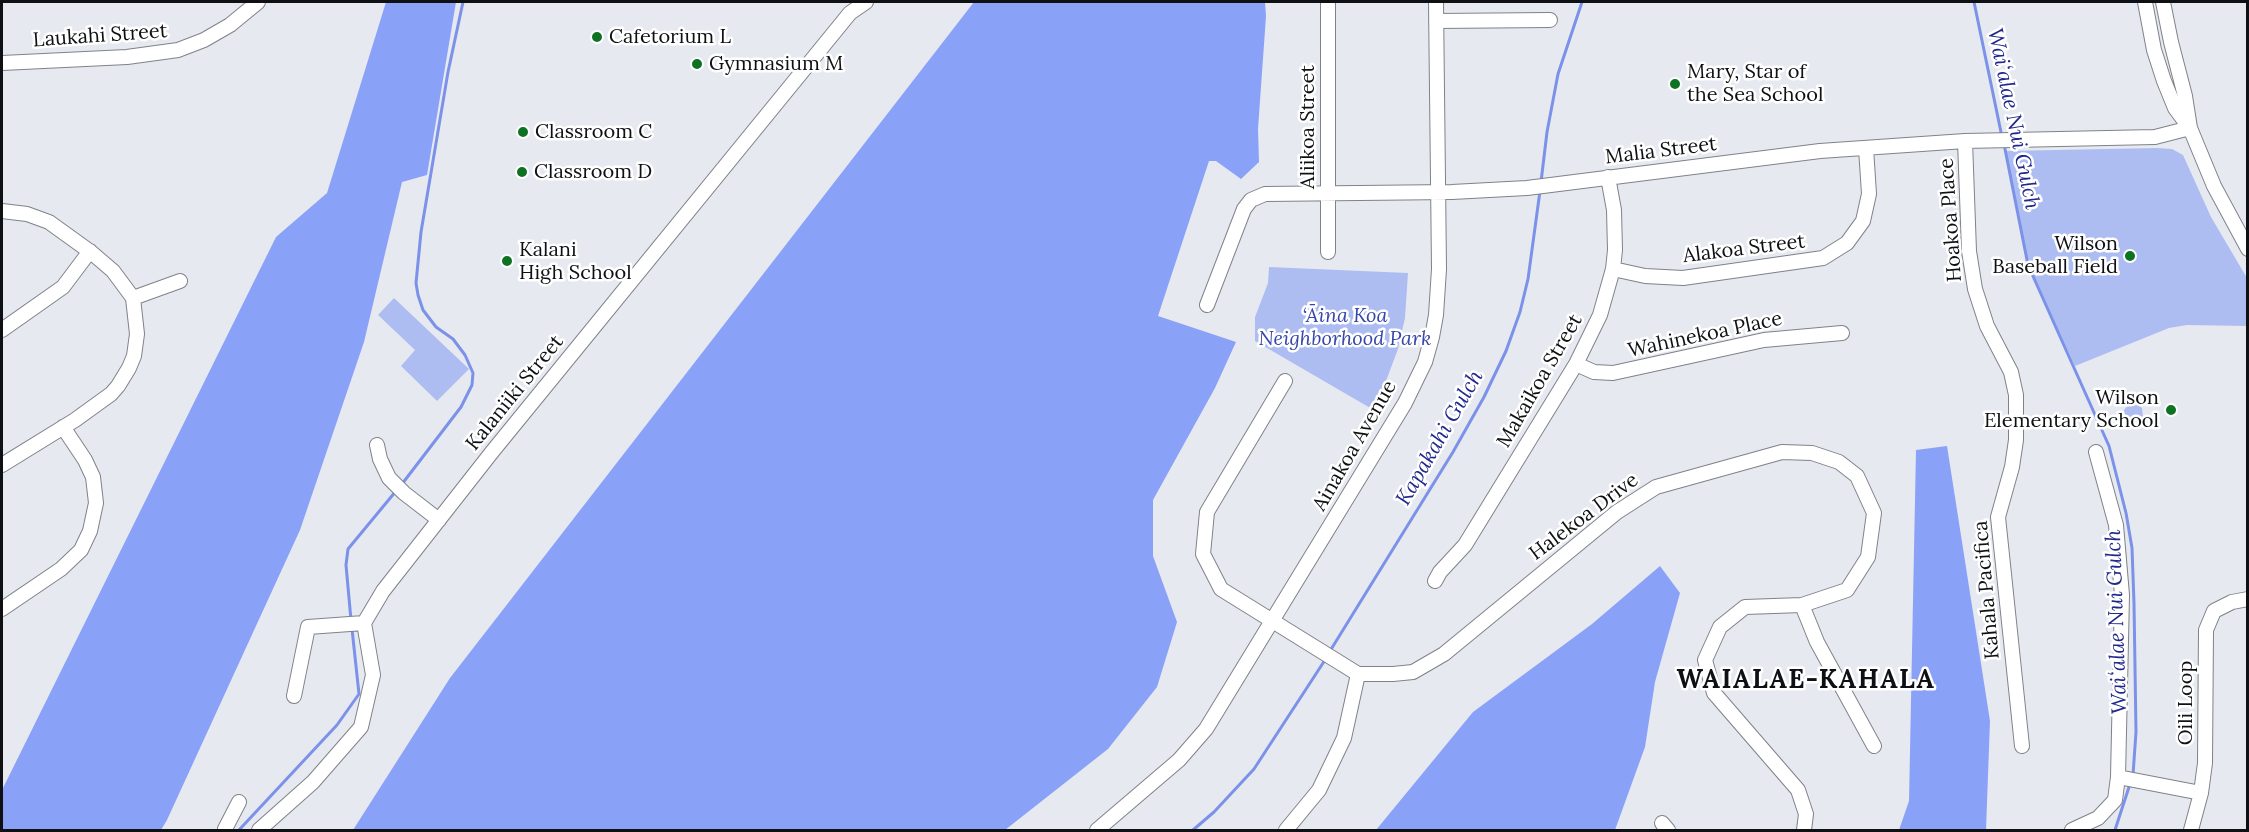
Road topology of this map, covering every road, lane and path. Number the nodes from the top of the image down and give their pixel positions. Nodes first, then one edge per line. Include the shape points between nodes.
1 (258, 2) edge
2 (866, 2) edge
3 (1328, 2) edge
4 (1436, 2) edge
5 (2145, 2) edge
6 (2163, 2) edge
7 (1436, 21) junction
8 (1550, 21) dead end
9 (2, 63) edge
10 (2190, 128) junction
11 (1965, 141) junction
12 (1866, 147) junction
13 (1608, 177) junction
14 (1437, 192) junction
15 (1328, 193) junction
16 (2, 211) edge
17 (2247, 249) edge
18 (90, 251) junction
19 (1328, 252) dead end
20 (1613, 269) junction
21 (180, 281) dead end
22 (133, 298) junction
23 (1208, 305) dead end
24 (2, 330) edge
25 (1842, 333) dead end
26 (1576, 364) junction
27 (1285, 381) dead end
28 (2016, 395) joint
29 (63, 427) junction
30 (377, 445) dead end
31 (2096, 452) dead end
32 (2, 465) edge
33 (439, 520) junction
34 (1435, 581) dead end
35 (2247, 599) edge
36 (1802, 606) junction
37 (2, 609) edge
38 (1274, 620) junction
39 (364, 623) junction
40 (1358, 674) junction
41 (294, 696) dead end
42 (1874, 746) dead end
43 (2022, 747) dead end
44 (2122, 777) junction
45 (2201, 793) junction
46 (239, 802) dead end
47 (225, 830) edge
48 (259, 831) edge
49 (1096, 831) edge
50 (1286, 831) edge
51 (1804, 831) edge
52 (2072, 831) edge
53 (2191, 831) edge

1 - 9 street, Laukahi Street via 230,25 178,50 127,57
2 - 33 street, Kalaniiki Street via 850,13
3 - 15 street, Aliikoa Street
4 - 7 street, Ainakoa Avenue
5 - 10 street via 2164,81 2175,108
6 - 10 street
7 - 8 street
7 - 14 street, Ainakoa Avenue
10 - 11 street, Malia Street via 2155,137
10 - 17 street via 2214,186
11 - 12 street, Malia Street
11 - 28 street, Hoakoa Place via 1969,251 1975,289 1987,326 2011,372
12 - 13 street, Malia Street
12 - 20 street, Alakoa Street via 1869,194 1863,221 1847,243 1823,258 1683,278
13 - 14 street, Malia Street via 1527,188
13 - 20 street, Makaikoa Street via 1615,228
14 - 15 street, Malia Street
14 - 38 street, Ainakoa Avenue via 1438,294 1425,362 1405,403
15 - 19 street, Aliikoa Street
15 - 23 street, Malia Street via 1265,194 1251,200 1244,209
16 - 18 street via 49,222
18 - 22 street via 119,277
18 - 24 street via 52,297
20 - 26 street, Makaikoa Street via 1600,315
21 - 22 street
22 - 29 street via 136,340 134,356 123,379 111,394
25 - 26 street, Wahinekoa Place via 1764,340 1613,373 1594,372
26 - 34 street, Makaikoa Street via 1465,545
27 - 38 street, Halekoa Drive via 1207,512 1203,554 1221,589
28 - 43 street, Kahala Pacifica via 2016,440 1998,517
29 - 32 street
29 - 37 street via 93,477 96,503 90,531 81,550 61,569
30 - 33 street via 389,478
31 - 44 street via 2116,525 2122,596
33 - 39 street, Kalaniiki Street via 383,591
35 - 45 street, Oili Loop via 2214,611 2206,630 2206,754
36 - 40 street, Halekoa Drive via 1847,590 1868,557 1874,513 1857,476 1839,462 1812,453 1782,452 1656,487 1617,512 1444,654 1413,672
36 - 42 street via 1816,642
36 - 51 street, Halekoa Drive via 1745,607 1720,627 1705,660 1714,693 1798,790 1806,814
38 - 40 street, Halekoa Drive
38 - 49 street, Ainakoa Avenue via 1193,746
39 - 41 street via 308,627
39 - 48 street via 373,675 361,727 313,782
40 - 50 street via 1344,738 1319,790
44 - 45 street
44 - 52 street via 2115,800 2098,818
45 - 53 street, Oili Loop
46 - 47 street

